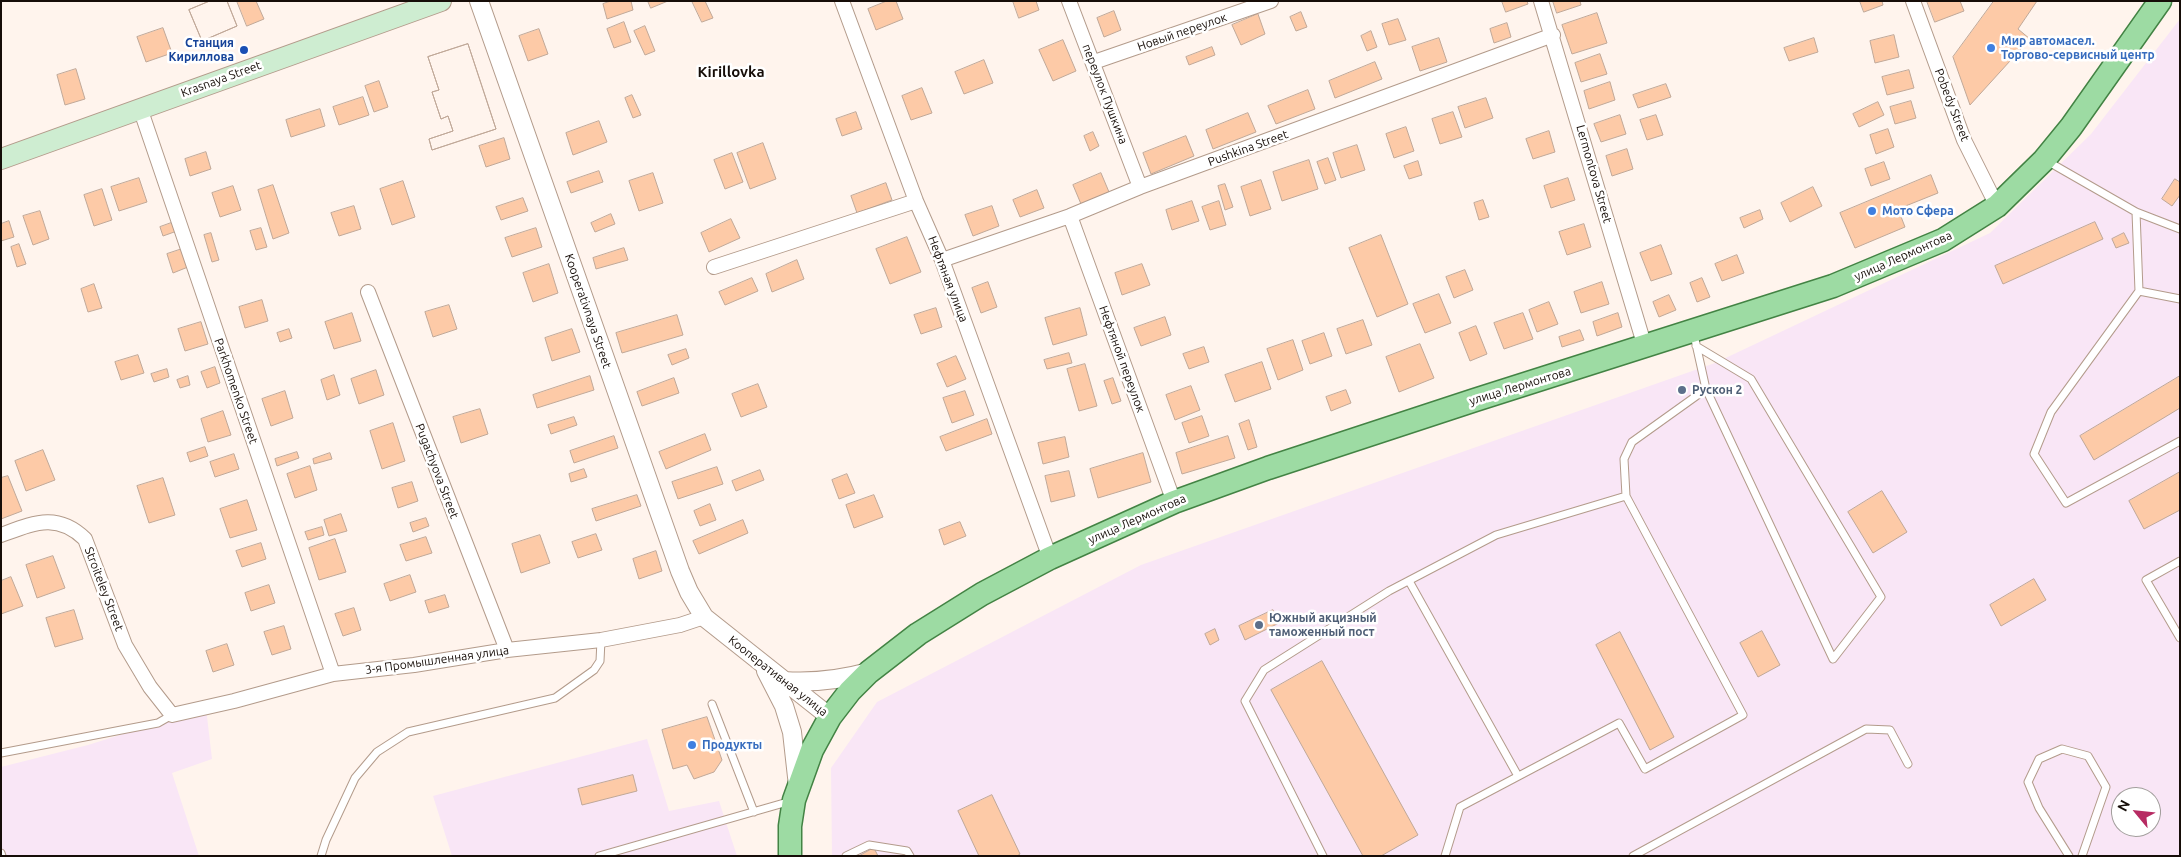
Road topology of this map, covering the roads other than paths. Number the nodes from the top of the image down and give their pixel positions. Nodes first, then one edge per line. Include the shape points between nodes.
1 (441, 1) edge
2 (479, 1) edge
3 (842, 1) edge
4 (1069, 1) edge
5 (1271, 1) edge
6 (1541, 1) edge
7 (1913, 1) edge
8 (2160, 1) edge
9 (1553, 35) junction
10 (1094, 62) junction
11 (140, 108) junction
12 (1, 160) edge
13 (2044, 160) junction
14 (1140, 188) junction
15 (916, 201) junction
16 (1998, 206) junction
17 (2136, 212) junction
18 (1070, 216) junction
19 (2180, 229) edge
20 (942, 260) junction
21 (714, 267) dead end
22 (2139, 291) junction
23 (368, 292) dead end
24 (2180, 299) edge
25 (1695, 339) junction
26 (1645, 347) junction
27 (1706, 389) junction
28 (2180, 441) edge
29 (1626, 496) junction
30 (1174, 502) junction
31 (1, 535) edge
32 (1050, 558) junction
33 (2180, 560) edge
34 (1409, 581) junction
35 (704, 617) junction
36 (2180, 638) edge
37 (601, 640) junction
38 (506, 650) junction
39 (762, 664) junction
40 (869, 672) junction
41 (333, 674) junction
42 (784, 681) junction
43 (712, 704) dead end
44 (172, 715) junction
45 (830, 717) junction
46 (1, 753) edge
47 (1908, 764) dead end
48 (1518, 776) junction
49 (796, 793) junction
50 (754, 812) junction
51 (321, 856) edge
52 (599, 856) edge
53 (790, 856) edge
54 (846, 856) edge
55 (910, 856) edge
56 (1323, 856) edge
57 (1445, 856) edge
58 (1633, 856) edge
59 (2069, 856) edge
60 (2082, 856) edge

1 - 11 main road, Krasnaya Street
2 - 35 street, Kooperativnaya Street via 680,571
3 - 15 street, Нефтяная улица
4 - 10 street, переулок Пушкина
5 - 10 street, Новый переулок
6 - 9 street, Lermontova Street
7 - 16 street, Pobedy Street via 1964,140
8 - 13 main road, улица Лермонтова
9 - 14 street, Pushkina Street
9 - 26 street, Lermontova Street
10 - 14 street, переулок Пушкина
11 - 12 main road, Krasnaya Street
11 - 41 street, Parkhomenko Street
13 - 16 main road, улица Лермонтова
13 - 17 lane
14 - 18 street, Pushkina Street
15 - 20 street, Нефтяная улица
15 - 21 street
16 - 25 main road, улица Лермонтова via 1943,240 1893,262
17 - 19 lane
17 - 22 lane
18 - 20 street, Pushkina Street
18 - 30 street, Нефтяной переулок
20 - 32 street, Нефтяная улица
22 - 24 lane
22 - 28 lane via 2051,412 2034,454 2066,504
23 - 38 street, Pugachyova Street
25 - 26 main road, улица Лермонтова
25 - 27 lane
25 - 27 lane via 1751,379 1881,597 1833,659
26 - 30 main road, улица Лермонтова via 1456,406
27 - 29 lane via 1632,442 1624,459
29 - 34 lane via 1496,535
29 - 48 lane via 1743,715 1644,769 1619,723
30 - 32 main road, улица Лермонтова
31 - 44 street, Stroiteley Street via 48,522 63,523 85,539 125,645 150,687
32 - 40 main road, улица Лермонтова via 982,594 918,634
33 - 36 lane via 2146,580
34 - 48 lane
34 - 56 lane via 1264,670 1245,701
35 - 37 street, 3-я Промышленная улица via 680,625
35 - 39 street, Кооперативная улица
37 - 38 street, 3-я Промышленная улица
37 - 51 lane via 600,661 594,670 555,698 408,732 377,752 355,778
38 - 41 street, 3-я Промышленная улица
39 - 42 street, Кооперативная улица
39 - 49 street via 784,706 792,732
40 - 42 street via 813,683
40 - 45 main road, улица Лермонтова
41 - 44 street, 3-я Промышленная улица
42 - 45 street, Кооперативная улица
43 - 50 lane
44 - 46 lane via 158,723
45 - 49 main road, Кооперативная улица via 812,750
47 - 58 lane via 1890,730 1866,729
48 - 57 lane via 1460,807
49 - 50 lane
49 - 53 main road, Кооперативная улица via 790,826
50 - 52 lane
54 - 55 lane via 869,844 906,851
59 - 60 lane via 2028,782 2039,759 2062,749 2088,756 2106,787

